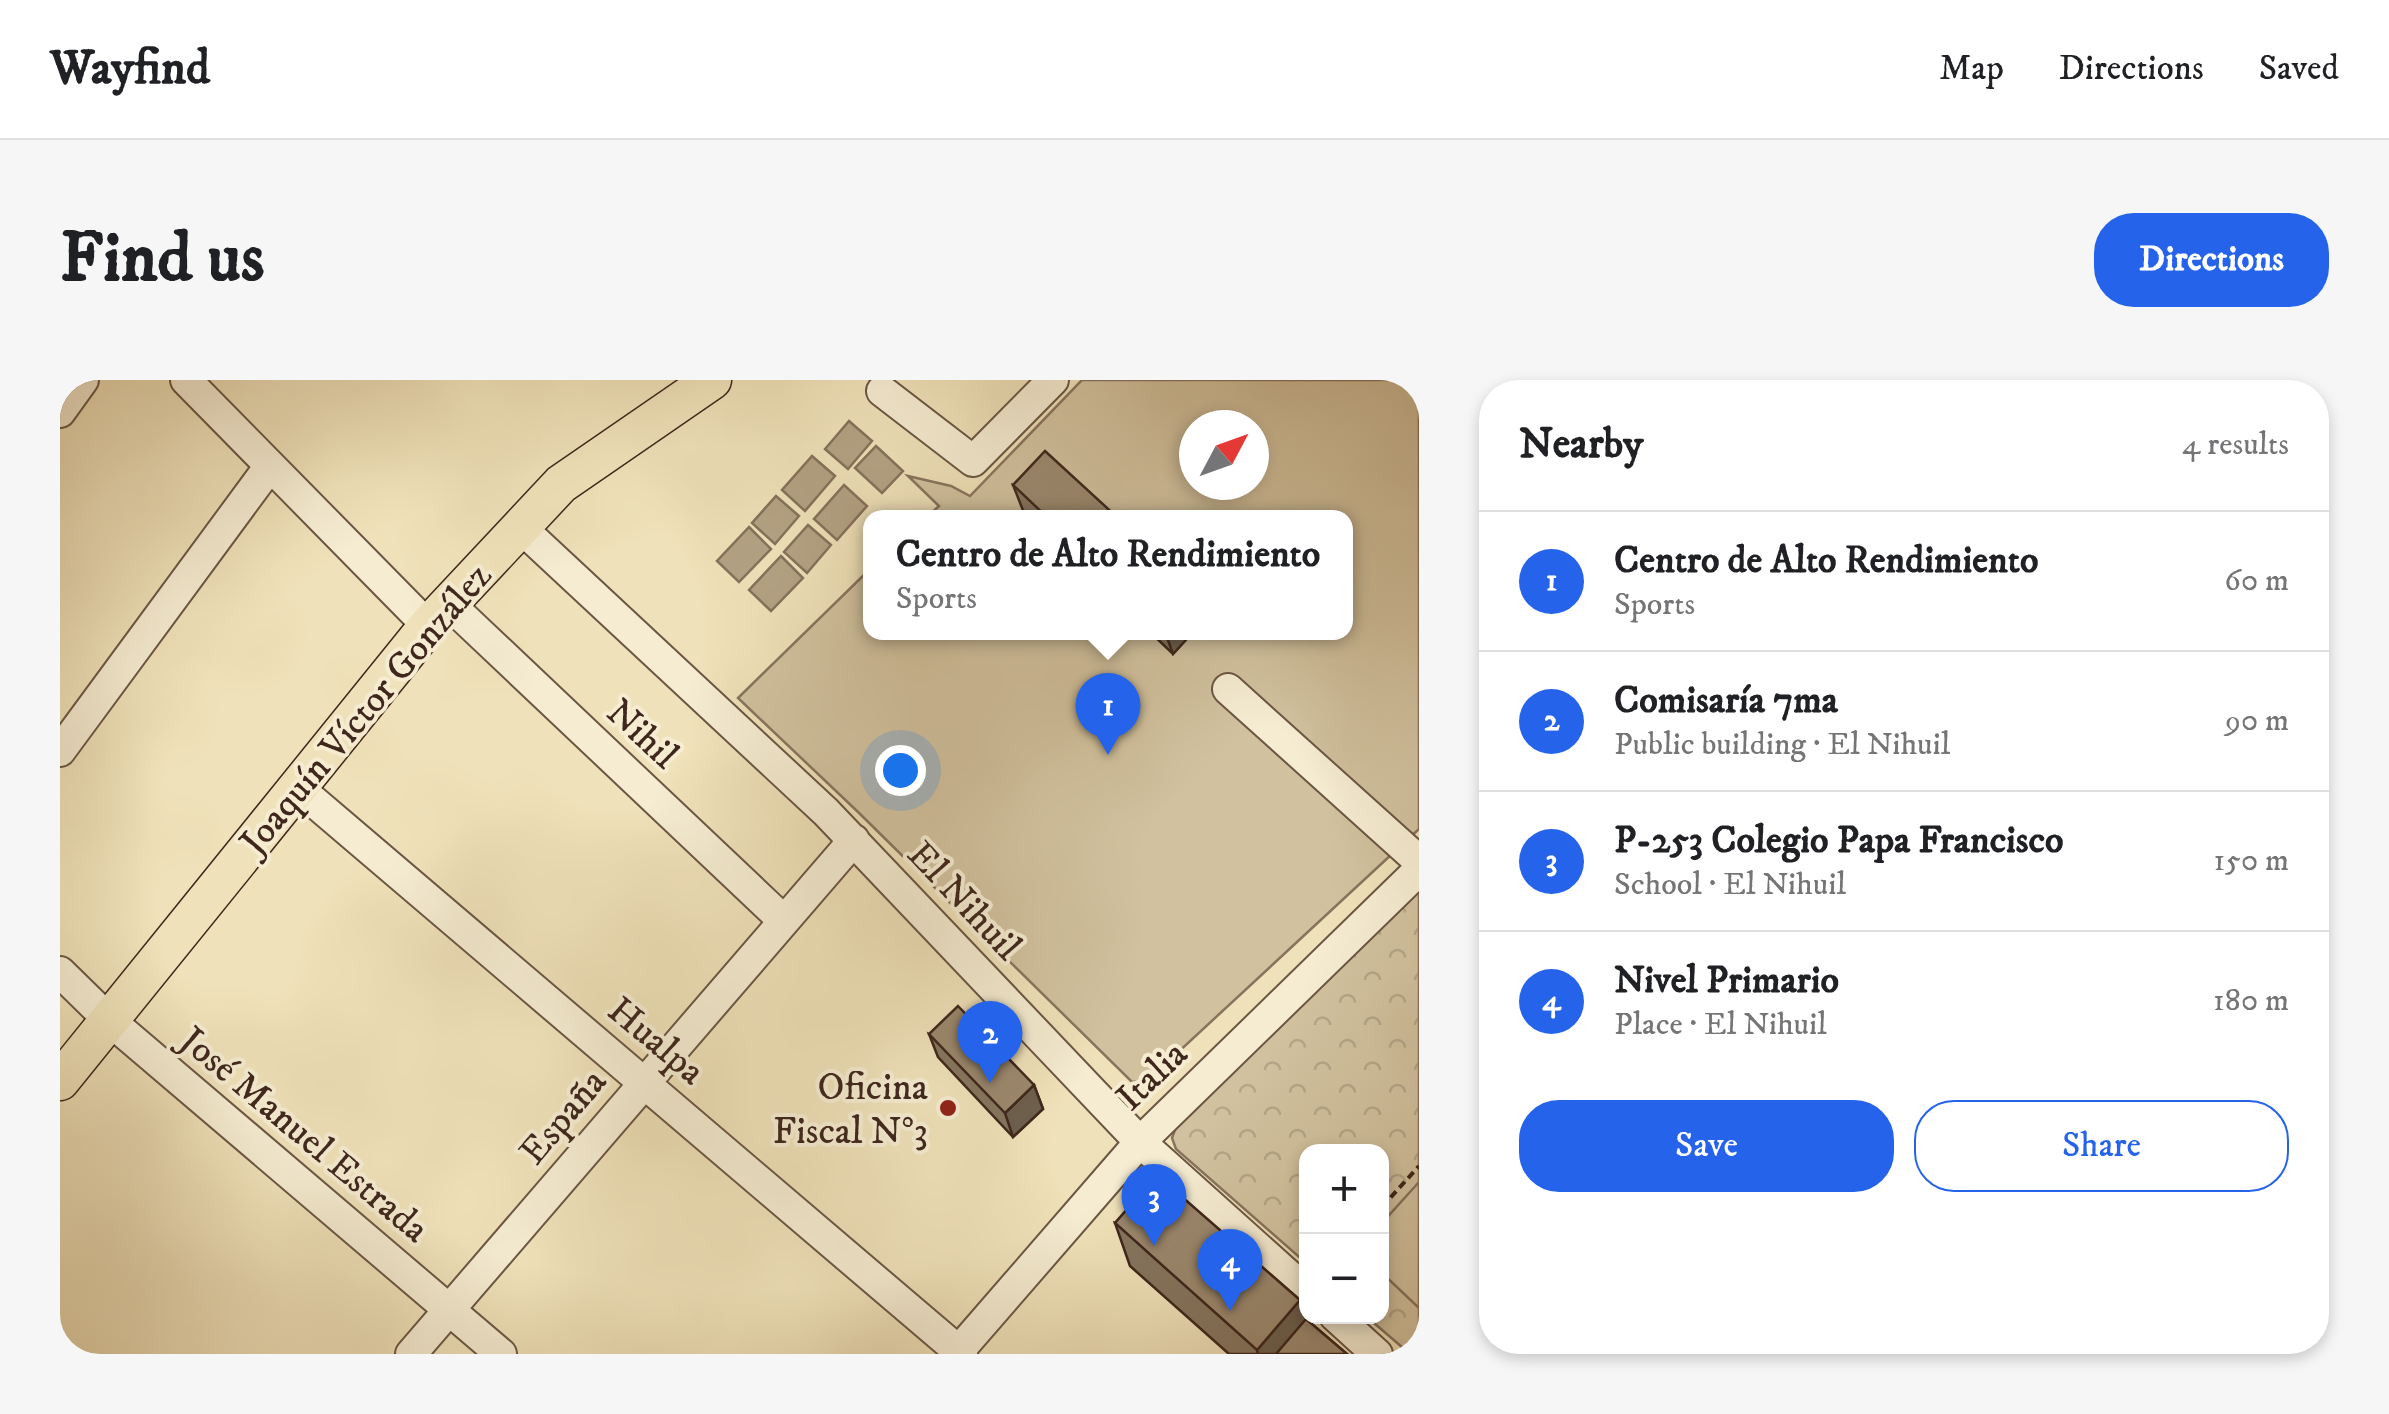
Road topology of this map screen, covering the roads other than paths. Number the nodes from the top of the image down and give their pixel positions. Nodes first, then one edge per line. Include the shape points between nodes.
1 (82, 380) edge
2 (186, 380) edge
3 (712, 380) edge
4 (1052, 380) edge
5 (882, 392) dead end
6 (60, 412) edge
7 (270, 466) junction
8 (518, 526) junction
9 (438, 615) junction
10 (1228, 690) dead end
11 (60, 752) edge
12 (298, 788) junction
13 (854, 840) junction
14 (1419, 861) edge
15 (1419, 870) edge
16 (783, 920) junction
17 (60, 972) edge
18 (108, 1018) junction
19 (60, 1081) edge
20 (644, 1082) junction
21 (1140, 1142) junction
22 (1299, 1285) edge
23 (449, 1309) junction
24 (1344, 1324) edge
25 (959, 1353) edge
26 (411, 1354) edge
27 (501, 1354) edge
28 (1377, 1354) edge

1 - 6 street
2 - 7 street
3 - 8 main road, Joaquín Víctor González via 561,484
4 - 5 street via 973,461
7 - 9 street
7 - 11 street
8 - 9 main road, Joaquín Víctor González
8 - 13 street, El Nihuil
9 - 12 main road, Joaquín Víctor González
9 - 16 street, Nihil
10 - 14 street
12 - 18 main road, Joaquín Víctor González
12 - 20 street, Hualpa
13 - 16 street, España
13 - 21 street, El Nihuil
15 - 21 street, Italia
16 - 20 street, España
17 - 18 street, José Manuel Estrada
18 - 19 main road, Joaquín Víctor González
18 - 23 street, José Manuel Estrada
20 - 23 street, España
20 - 25 street, Hualpa
21 - 22 street, El Nihuil
21 - 25 street, Italia
23 - 26 street, España
23 - 27 street, José Manuel Estrada
24 - 28 street

